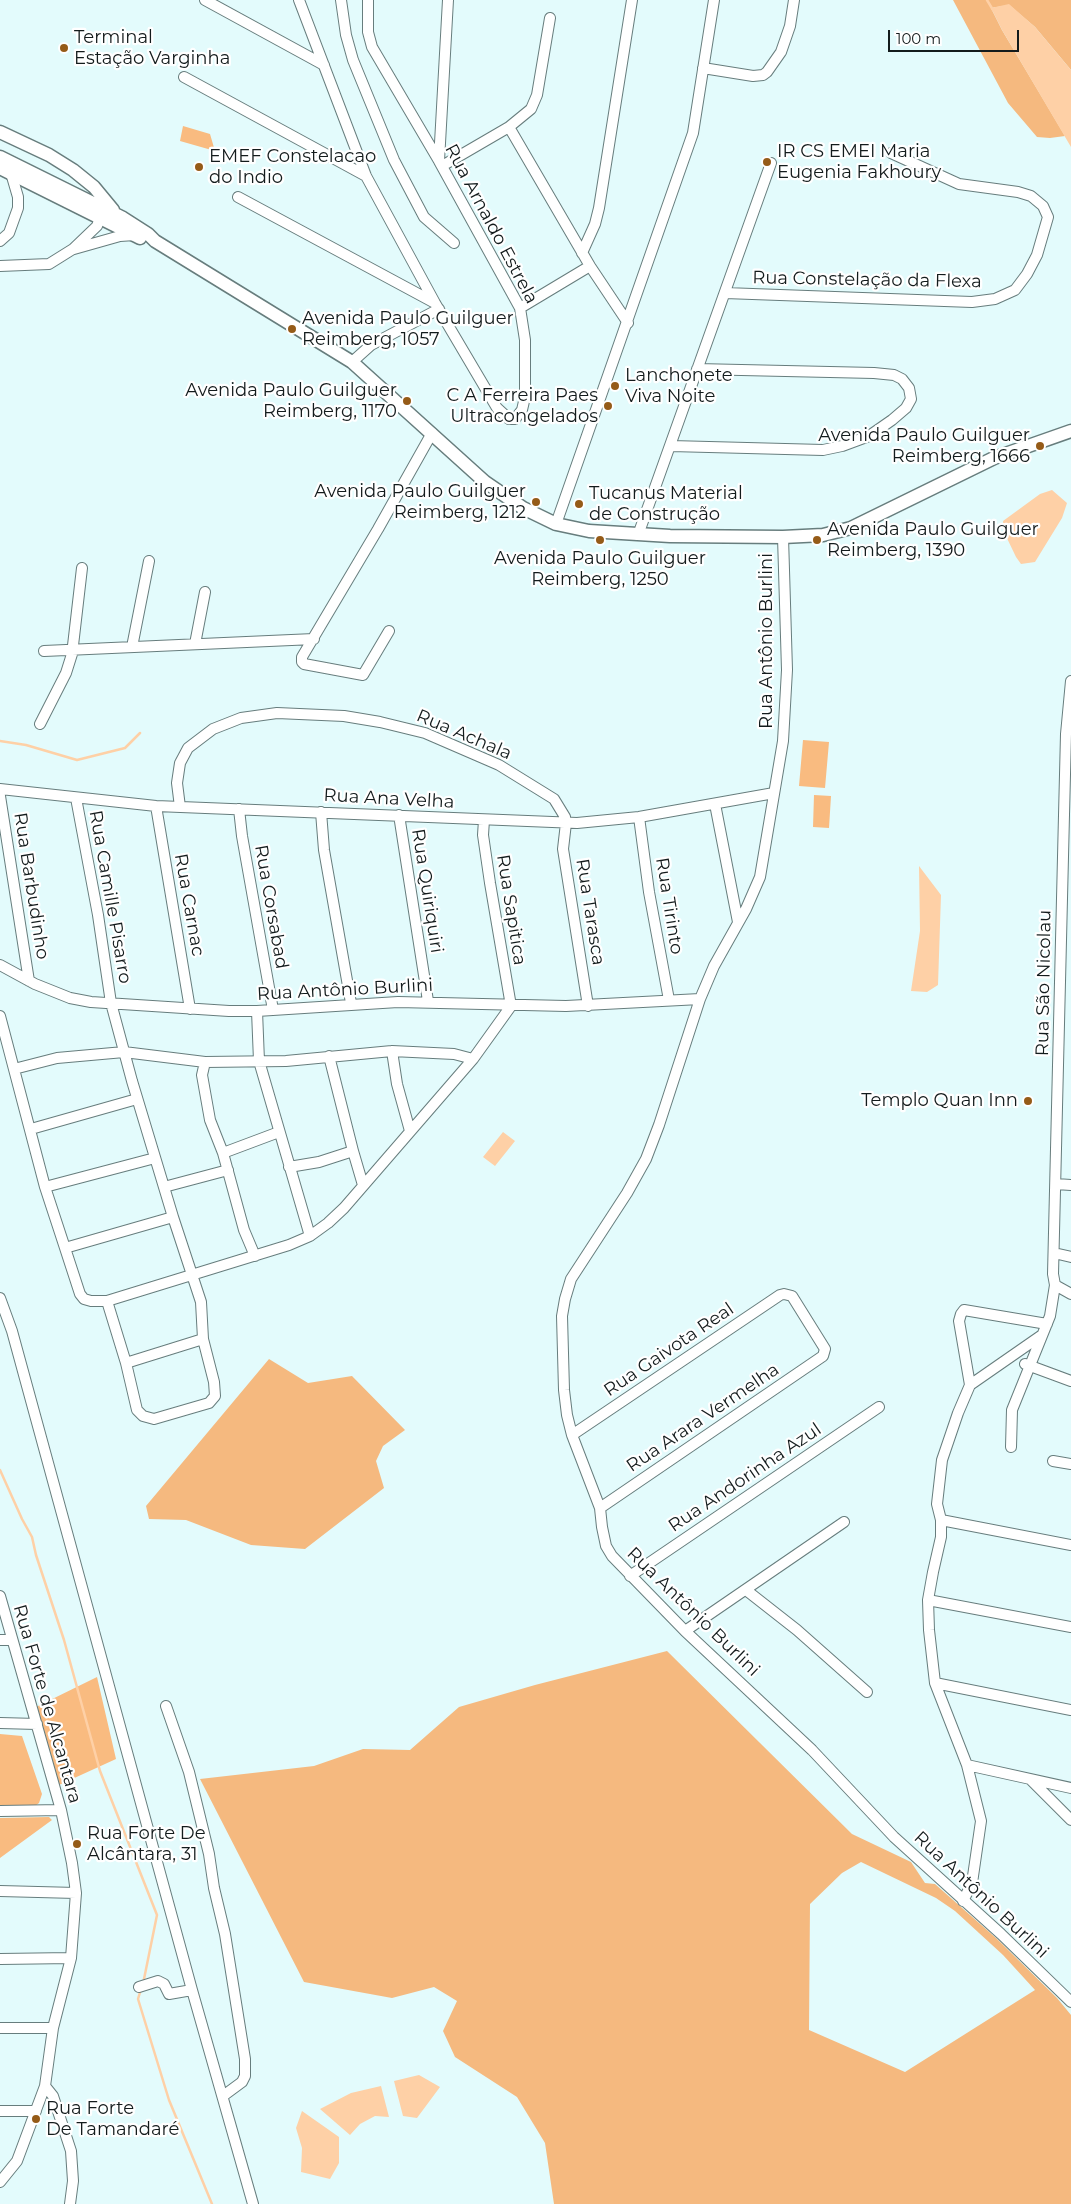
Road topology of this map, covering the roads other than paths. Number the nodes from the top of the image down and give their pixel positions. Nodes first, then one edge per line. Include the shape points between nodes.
1 (205, 0) edge
2 (299, 0) edge
3 (341, 0) edge
4 (368, 0) edge
5 (448, 0) edge
6 (632, 0) edge
7 (714, 0) edge
8 (794, 0) edge
9 (550, 18) dead end
10 (324, 65) junction
11 (703, 68) junction
12 (184, 77) dead end
13 (509, 127) junction
14 (0, 132) edge
15 (891, 153) dead end
16 (771, 162) dead end
17 (441, 163) junction
18 (6, 166) edge
19 (366, 176) junction
20 (238, 197) dead end
21 (102, 209) junction
22 (135, 235) junction
23 (0, 241) edge
24 (155, 241) junction
25 (454, 243) dead end
26 (73, 250) junction
27 (582, 253) junction
28 (0, 266) edge
29 (590, 266) junction
30 (725, 293) junction
31 (437, 306) junction
32 (520, 308) junction
33 (628, 323) junction
34 (352, 362) junction
35 (697, 369) junction
36 (1071, 431) edge
37 (432, 433) junction
38 (671, 446) junction
39 (556, 524) junction
40 (638, 535) junction
41 (783, 537) junction
42 (149, 561) dead end
43 (82, 568) dead end
44 (205, 592) dead end
45 (389, 631) dead end
46 (314, 639) junction
47 (195, 644) junction
48 (132, 646) junction
49 (72, 650) junction
50 (44, 651) dead end
51 (1071, 681) edge
52 (40, 724) dead end
53 (0, 789) edge
54 (774, 793) junction
55 (0, 796) edge
56 (76, 798) junction
57 (715, 804) junction
58 (156, 806) junction
59 (180, 807) junction
60 (239, 809) junction
61 (320, 812) junction
62 (399, 816) junction
63 (639, 817) junction
64 (484, 820) junction
65 (566, 823) junction
66 (1067, 842) edge
67 (1066, 901) edge
68 (738, 922) junction
69 (1, 968) edge
70 (29, 981) junction
71 (700, 999) junction
72 (669, 1000) junction
73 (428, 1001) junction
74 (111, 1003) junction
75 (351, 1003) junction
76 (511, 1006) junction
77 (588, 1006) junction
78 (190, 1010) junction
79 (273, 1010) junction
80 (257, 1012) junction
81 (0, 1016) edge
82 (392, 1050) junction
83 (124, 1052) junction
84 (328, 1056) junction
85 (473, 1059) junction
86 (259, 1061) junction
87 (204, 1062) junction
88 (14, 1069) junction
89 (137, 1099) junction
90 (31, 1129) junction
91 (410, 1131) junction
92 (279, 1132) junction
93 (353, 1151) junction
94 (223, 1153) junction
95 (155, 1158) junction
96 (289, 1167) junction
97 (228, 1170) junction
98 (1056, 1184) junction
99 (1071, 1184) edge
100 (363, 1185) junction
101 (45, 1187) junction
102 (164, 1187) junction
103 (173, 1217) junction
104 (310, 1236) junction
105 (65, 1248) junction
106 (1054, 1253) junction
107 (255, 1256) junction
108 (1071, 1257) edge
109 (191, 1276) junction
110 (1055, 1285) junction
111 (1071, 1294) edge
112 (0, 1298) edge
113 (107, 1301) junction
114 (1047, 1324) junction
115 (1042, 1335) junction
116 (203, 1338) junction
117 (824, 1354) joint
118 (126, 1363) junction
119 (1028, 1365) junction
120 (1071, 1380) edge
121 (970, 1385) junction
122 (879, 1407) dead end
123 (572, 1435) junction
124 (1011, 1448) dead end
125 (1053, 1461) dead end
126 (1071, 1463) edge
127 (600, 1508) junction
128 (941, 1520) junction
129 (844, 1522) dead end
130 (1071, 1545) edge
131 (630, 1576) junction
132 (746, 1590) junction
133 (0, 1596) edge
134 (928, 1600) junction
135 (1071, 1627) edge
136 (685, 1631) junction
137 (0, 1640) edge
138 (12, 1640) junction
139 (935, 1683) junction
140 (867, 1692) dead end
141 (166, 1706) dead end
142 (1071, 1710) edge
143 (0, 1723) edge
144 (36, 1724) junction
145 (967, 1765) junction
146 (1032, 1780) junction
147 (1071, 1788) edge
148 (61, 1810) junction
149 (0, 1811) edge
150 (1071, 1820) edge
151 (0, 1891) edge
152 (76, 1893) junction
153 (963, 1901) junction
154 (71, 1958) junction
155 (0, 1959) edge
156 (139, 1987) dead end
157 (192, 1990) junction
158 (1071, 2002) edge
159 (0, 2028) edge
160 (53, 2028) junction
161 (45, 2086) junction
162 (223, 2096) junction
163 (0, 2111) edge
164 (36, 2111) junction
165 (0, 2182) edge
166 (70, 2204) edge
167 (253, 2204) edge

1 - 10 street
2 - 10 street, Rua Arnaldo Estrela
3 - 25 street via 353,60 394,160 424,217
4 - 17 street, Rua Arnaldo Estrela via 368,32 372,47
5 - 17 street
6 - 27 street via 599,208
7 - 11 street
8 - 11 street via 781,52 772,68 763,75
9 - 13 street via 536,100 531,109
10 - 19 street, Rua Arnaldo Estrela
11 - 33 street via 693,133
12 - 19 street
13 - 17 street
13 - 27 street
14 - 21 main road via 73,170 94,187
15 - 30 street, Rua Constelação da Flexa via 959,184 1031,196 1043,206 1048,217 1037,256 1015,290 995,299 972,302
16 - 30 street
17 - 32 street, Rua Arnaldo Estrela
18 - 21 main road
18 - 23 street via 18,197 18,208 10,233
19 - 31 street, Rua Arnaldo Estrela
20 - 31 street
21 - 22 main road
21 - 24 main road
21 - 26 street via 97,226
22 - 24 main road
22 - 26 street via 120,236
24 - 34 main road
26 - 28 street via 49,264
27 - 29 street
29 - 32 street
29 - 33 street
30 - 35 street
31 - 32 street, Rua Arnaldo Estrela via 497,408 509,419 515,419 522,410 525,397 524,333
31 - 34 street via 371,345
33 - 39 street
34 - 37 main road
35 - 38 street
35 - 38 street via 894,375 909,388 911,398 906,408 869,436 823,450
36 - 41 main road via 994,458 851,528 823,535
37 - 39 main road via 485,482 523,508
37 - 46 street
38 - 40 street
39 - 40 main road via 589,531
40 - 41 main road
41 - 54 street, Rua Antônio Burlini via 787,670 783,741
42 - 48 street
43 - 49 street
44 - 47 street
45 - 46 street via 366,672 359,676 304,664 302,657
46 - 47 street
47 - 48 street
48 - 49 street
49 - 50 street
49 - 52 street via 66,673
51 - 66 street, Rua São Nicolau via 1066,734
53 - 56 street, Rua Ana Velha
54 - 57 street, Rua Ana Velha
54 - 68 street, Rua Antônio Burlini via 760,877
55 - 70 street, Rua Barbudinho
56 - 58 street, Rua Ana Velha
56 - 74 street, Rua Camille Pisarro
57 - 63 street, Rua Ana Velha
57 - 68 street
58 - 59 street, Rua Ana Velha
58 - 78 street, Rua Carnac
59 - 60 street, Rua Ana Velha
59 - 65 street, Rua Achala via 177,783 180,763 188,748 213,729 241,718 292,712 344,716 425,733 499,765 554,800
60 - 61 street, Rua Ana Velha
60 - 79 street, Rua Corsabad
61 - 62 street, Rua Ana Velha
61 - 75 street
62 - 64 street, Rua Ana Velha
62 - 73 street, Rua Quiriquiri
63 - 65 street, Rua Ana Velha
63 - 72 street, Rua Tirinto
64 - 65 street, Rua Ana Velha
64 - 76 street, Rua Sapitica via 487,864
65 - 77 street, Rua Tarasca via 563,849
66 - 67 street, Rua São Nicolau
67 - 98 street, Rua São Nicolau
68 - 71 street, Rua Antônio Burlini
69 - 70 street, Rua Antônio Burlini
70 - 74 street, Rua Antônio Burlini via 70,998
71 - 72 street, Rua Antônio Burlini
71 - 123 street, Rua Antônio Burlini via 646,1158 628,1193 571,1279 565,1299 562,1316 564,1390
72 - 77 street, Rua Antônio Burlini
73 - 75 street, Rua Antônio Burlini
73 - 76 street, Rua Antônio Burlini
74 - 78 street, Rua Antônio Burlini
74 - 83 street, Rua Camille Pisarro
75 - 79 street, Rua Antônio Burlini
76 - 77 street, Rua Antônio Burlini
76 - 85 street
78 - 80 street, Rua Antônio Burlini
79 - 80 street, Rua Antônio Burlini
80 - 86 street
81 - 88 street
82 - 84 street
82 - 85 street via 454,1054
82 - 91 street
83 - 87 street
83 - 88 street via 57,1058
83 - 89 street, Rua Camille Pisarro
84 - 86 street
84 - 93 street
85 - 91 street
86 - 87 street
86 - 92 street
87 - 94 street via 202,1075 210,1120
88 - 90 street
89 - 90 street
89 - 95 street, Rua Camille Pisarro
90 - 101 street
91 - 100 street
92 - 94 street
92 - 96 street
93 - 96 street
93 - 100 street
94 - 97 street
95 - 101 street
95 - 102 street, Rua Camille Pisarro
96 - 104 street
97 - 102 street
97 - 107 street via 244,1230
98 - 99 street
98 - 106 street, Rua São Nicolau
100 - 104 street via 344,1208
101 - 105 street
102 - 103 street, Rua Camille Pisarro
103 - 105 street
103 - 109 street, Rua Camille Pisarro
104 - 107 street
105 - 113 street via 80,1294 91,1301
106 - 108 street
106 - 110 street, Rua São Nicolau
107 - 109 street
109 - 113 street
109 - 116 street, Rua Camille Pisarro via 201,1302
110 - 111 street
110 - 114 street, Rua São Nicolau
112 - 157 street via 12,1331
113 - 118 street, Rua Camille Pisarro
114 - 115 street, Rua São Nicolau
114 - 121 street via 964,1310 959,1321
115 - 119 street, Rua São Nicolau
115 - 121 street
116 - 118 street
116 - 118 street, Rua Camille Pisarro via 214,1382 215,1396 209,1403 154,1419 143,1416 136,1410
117 - 123 street, Rua Gaivota Real via 825,1349 792,1296 784,1294
117 - 127 street, Rua Arara Vermelha
119 - 120 street
119 - 124 street, Rua São Nicolau via 1012,1410
121 - 128 street via 942,1460 937,1504
122 - 131 street, Rua Andorinha Azul
123 - 127 street, Rua Antônio Burlini
125 - 126 street
127 - 131 street, Rua Antônio Burlini via 606,1546
128 - 130 street
128 - 134 street via 941,1537
129 - 132 street
131 - 136 street, Rua Antônio Burlini
132 - 136 street
132 - 140 street
133 - 138 street, Rua Forte de Alcantara
134 - 135 street
134 - 139 street
136 - 153 street, Rua Antônio Burlini via 782,1720 894,1837
137 - 138 street
138 - 144 street, Rua Forte de Alcantara
139 - 142 street
139 - 145 street
141 - 162 street via 189,1772 207,1845 245,2059 242,2082
143 - 144 street
144 - 148 street, Rua Forte de Alcantara
145 - 146 street
145 - 153 street via 981,1821 972,1883
146 - 147 street
146 - 150 street
148 - 149 street
148 - 152 street, Rua Forte de Alcantara
151 - 152 street
152 - 154 street, Rua Forte de Alcantara
153 - 158 street, Rua Antônio Burlini
154 - 155 street
154 - 160 street, Rua Forte de Alcantara
156 - 157 street via 158,1981 164,1984 169,1994
157 - 162 street
159 - 160 street
160 - 161 street, Rua Forte de Alcantara
161 - 164 street
161 - 166 street via 53,2096 70,2151 73,2181
162 - 167 street
163 - 164 street
164 - 165 street via 17,2161

